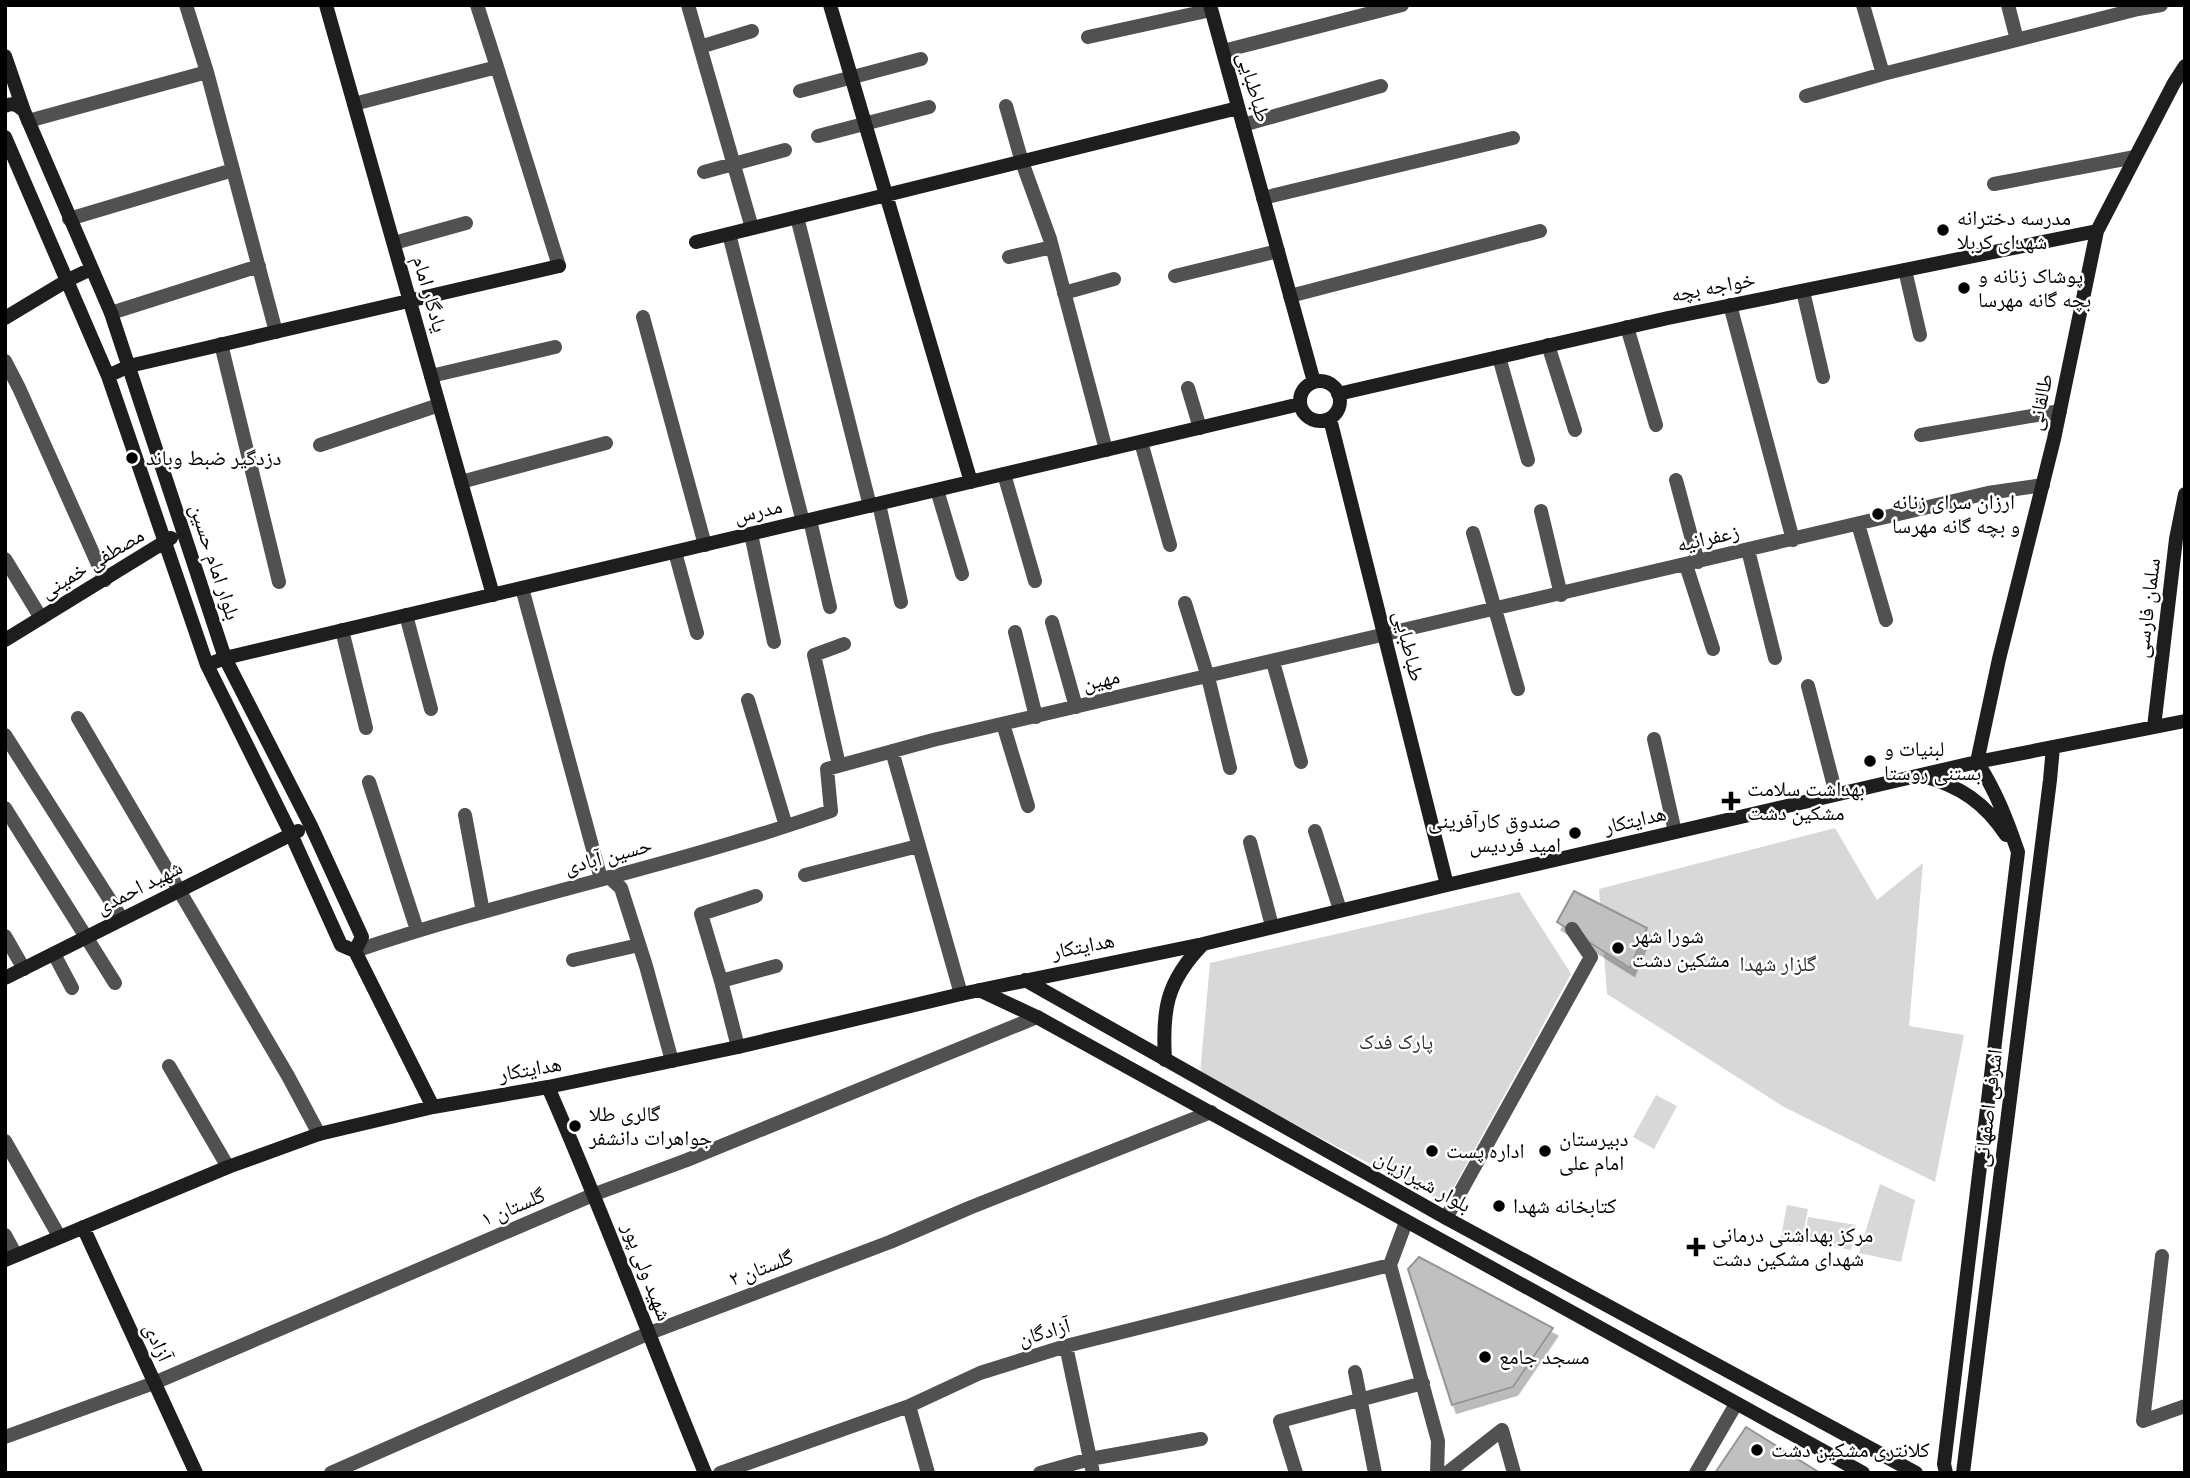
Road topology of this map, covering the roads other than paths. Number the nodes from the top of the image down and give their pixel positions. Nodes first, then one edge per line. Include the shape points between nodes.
1 (186, 5) edge
2 (326, 5) edge
3 (477, 5) edge
4 (688, 5) edge
5 (830, 5) edge
6 (1402, 5) edge
7 (1863, 5) edge
8 (2008, 5) edge
9 (2154, 6) edge
10 (1210, 8) edge
11 (752, 32) dead end
12 (1088, 37) dead end
13 (2017, 40) junction
14 (700, 47) junction
15 (1223, 51) junction
16 (5, 56) edge
17 (921, 59) dead end
18 (2185, 66) edge
19 (497, 67) junction
20 (207, 72) junction
21 (1883, 74) junction
22 (852, 77) junction
23 (1381, 86) dead end
24 (800, 91) dead end
25 (1806, 96) dead end
26 (354, 104) junction
27 (5, 106) edge
28 (1006, 106) dead end
29 (929, 107) dead end
30 (1238, 108) junction
31 (26, 116) junction
32 (865, 122) junction
33 (1243, 125) junction
34 (5, 136) edge
35 (818, 136) dead end
36 (1513, 138) dead end
37 (785, 150) dead end
38 (2135, 157) junction
39 (1022, 162) junction
40 (734, 165) junction
41 (233, 170) junction
42 (704, 172) dead end
43 (1994, 184) dead end
44 (886, 195) junction
45 (1263, 198) junction
46 (797, 217) junction
47 (69, 219) junction
48 (466, 223) dead end
49 (752, 228) junction
50 (1541, 231) dead end
51 (2097, 231) junction
52 (729, 234) junction
53 (696, 242) dead end
54 (394, 243) junction
55 (1052, 247) junction
56 (1278, 251) junction
57 (1009, 257) dead end
58 (559, 266) joint
59 (259, 267) junction
60 (91, 269) junction
61 (1905, 270) junction
62 (1175, 276) dead end
63 (68, 279) junction
64 (1114, 279) dead end
65 (1803, 290) junction
66 (1064, 293) junction
67 (1290, 296) junction
68 (410, 301) junction
69 (1730, 305) junction
70 (111, 313) junction
71 (643, 317) dead end
72 (5, 318) edge
73 (1627, 327) junction
74 (276, 332) junction
75 (1920, 335) dead end
76 (221, 344) junction
77 (1548, 345) junction
78 (555, 347) dead end
79 (1499, 357) junction
80 (5, 361) edge
81 (129, 366) junction
82 (108, 376) junction
83 (431, 376) junction
84 (1823, 377) dead end
85 (1314, 382) junction
86 (1188, 388) dead end
87 (1338, 394) junction
88 (1300, 404) junction
89 (439, 405) junction
90 (2060, 411) junction
91 (1330, 419) junction
92 (1656, 425) dead end
93 (1200, 428) junction
94 (1575, 430) dead end
95 (1921, 435) dead end
96 (1141, 442) junction
97 (606, 443) dead end
98 (320, 445) dead end
99 (1105, 450) junction
100 (1528, 460) dead end
101 (1004, 474) junction
102 (1676, 480) dead end
103 (461, 482) junction
104 (971, 482) junction
105 (2043, 485) junction
106 (937, 490) junction
107 (2185, 494) edge
108 (875, 505) junction
109 (1541, 511) dead end
110 (806, 521) junction
111 (1858, 524) junction
112 (182, 530) junction
113 (1474, 533) dead end
114 (751, 534) junction
115 (1793, 540) junction
116 (164, 544) junction
117 (705, 545) junction
118 (1170, 545) dead end
119 (1748, 550) junction
120 (675, 552) junction
121 (5, 559) edge
122 (1692, 563) junction
123 (962, 574) dead end
124 (105, 580) junction
125 (1035, 581) dead end
126 (279, 582) dead end
127 (522, 588) junction
128 (1561, 594) junction
129 (493, 595) junction
130 (901, 602) dead end
131 (1185, 603) dead end
132 (830, 607) dead end
133 (1497, 610) junction
134 (406, 615) junction
135 (41, 618) junction
136 (1886, 620) dead end
137 (1052, 622) dead end
138 (342, 631) junction
139 (1015, 632) dead end
140 (697, 633) dead end
141 (1385, 636) junction
142 (5, 640) edge
143 (775, 642) dead end
144 (844, 644) dead end
145 (1713, 649) dead end
146 (225, 658) junction
147 (1775, 658) dead end
148 (1273, 662) junction
149 (207, 665) junction
150 (1208, 677) junction
151 (1808, 686) dead end
152 (1518, 689) dead end
153 (748, 700) dead end
154 (1076, 707) junction
155 (431, 709) dead end
156 (1036, 717) junction
157 (78, 718) dead end
158 (2185, 721) edge
159 (1003, 724) junction
160 (2154, 727) junction
161 (366, 728) dead end
162 (5, 735) edge
163 (1654, 739) dead end
164 (2053, 747) junction
165 (892, 751) junction
166 (1301, 762) dead end
167 (1977, 762) junction
168 (833, 767) junction
169 (1230, 768) dead end
170 (1922, 775) junction
171 (369, 782) dead end
172 (1836, 794) junction
173 (1028, 806) dead end
174 (5, 808) edge
175 (466, 816) dead end
176 (311, 826) junction
177 (786, 827) junction
178 (1315, 831) dead end
179 (1675, 832) junction
180 (291, 834) junction
181 (1250, 842) dead end
182 (918, 846) junction
183 (2018, 852) junction
184 (805, 876) dead end
185 (605, 878) junction
186 (1447, 885) junction
187 (179, 891) junction
188 (755, 895) dead end
189 (1340, 910) junction
190 (483, 912) junction
191 (122, 919) junction
192 (1272, 926) junction
193 (1572, 929) dead end
194 (417, 930) junction
195 (5, 936) edge
196 (86, 937) junction
197 (639, 944) junction
198 (1203, 944) junction
199 (355, 951) junction
200 (54, 954) junction
201 (573, 960) dead end
202 (776, 966) dead end
203 (24, 969) junction
204 (5, 978) edge
205 (1025, 980) junction
206 (721, 981) junction
207 (115, 982) dead end
208 (72, 988) dead end
209 (979, 990) junction
210 (961, 993) junction
211 (1050, 993) junction
212 (1037, 1017) junction
213 (738, 1047) junction
214 (1164, 1060) junction
215 (672, 1061) junction
216 (169, 1066) dead end
217 (548, 1087) junction
218 (433, 1107) junction
219 (1211, 1112) junction
220 (319, 1134) junction
221 (5, 1141) edge
222 (228, 1167) junction
223 (595, 1194) junction
224 (1446, 1218) junction
225 (1406, 1222) junction
226 (83, 1227) junction
227 (5, 1235) edge
228 (58, 1236) junction
229 (2162, 1256) dead end
230 (11, 1257) edge
231 (1390, 1265) junction
232 (647, 1334) junction
233 (1066, 1346) junction
234 (1355, 1372) dead end
235 (154, 1383) junction
236 (1423, 1383) junction
237 (1360, 1399) junction
238 (1736, 1404) junction
239 (909, 1406) junction
240 (2185, 1406) edge
241 (5, 1437) edge
242 (1201, 1439) dead end
243 (1091, 1466) edge
244 (196, 1473) edge
245 (331, 1473) edge
246 (705, 1473) edge
247 (720, 1473) edge
248 (928, 1473) edge
249 (1040, 1473) edge
250 (1296, 1473) edge
251 (1375, 1473) edge
252 (1437, 1473) edge
253 (1447, 1473) edge
254 (1514, 1473) edge
255 (1696, 1473) edge
256 (1863, 1473) edge
257 (1916, 1473) edge
258 (1946, 1473) edge
259 (1963, 1473) edge

1 - 20 street
2 - 26 main road, یادگار امام
3 - 19 street
4 - 14 street
5 - 22 main road
6 - 15 street
7 - 21 street
8 - 13 street
9 - 13 street
10 - 12 street
10 - 15 main road, طباطبایی
11 - 14 street
13 - 21 street
14 - 40 street
15 - 30 main road, طباطبایی
16 - 31 main road, بلوار امام حسین
17 - 22 street
18 - 38 main road, طالقانی
19 - 26 street
19 - 58 street
20 - 31 street
20 - 41 street
21 - 25 street
22 - 24 street
22 - 32 main road
23 - 33 street
26 - 54 main road, یادگار امام
27 - 31 main road via 16,104
28 - 39 street
29 - 32 street
30 - 33 main road, طباطبایی
30 - 39 main road
31 - 47 main road, بلوار امام حسین
32 - 35 street
32 - 44 main road
33 - 45 main road, طباطبایی
34 - 63 main road, بلوار امام حسین
36 - 45 street
37 - 40 street
38 - 43 street
38 - 51 main road, طالقانی
39 - 44 main road
39 - 55 street
40 - 42 street
40 - 49 street
41 - 47 street
41 - 59 street
44 - 46 main road
44 - 104 main road
45 - 56 main road, طباطبایی
46 - 49 main road
46 - 108 street
47 - 60 main road, بلوار امام حسین
48 - 54 street
49 - 52 main road
50 - 67 street
51 - 61 main road, خواجه بچه
51 - 90 main road, طالقانی
52 - 53 main road
52 - 110 street
54 - 68 main road, یادگار امام
55 - 57 street
55 - 66 street
56 - 62 street
56 - 67 main road, طباطبایی
58 - 68 main road
59 - 70 street
59 - 74 street
60 - 63 main road
60 - 70 main road, بلوار امام حسین
61 - 65 main road, خواجه بچه
61 - 75 street
63 - 72 main road
63 - 82 main road, بلوار امام حسین
64 - 66 street
65 - 69 main road, خواجه بچه
65 - 84 street
66 - 99 street
67 - 85 main road, طباطبایی
68 - 74 main road
68 - 83 main road, یادگار امام
69 - 73 main road, خواجه بچه
69 - 115 street
70 - 81 main road, بلوار امام حسین
71 - 117 street
73 - 77 main road, خواجه بچه
73 - 92 street
74 - 76 main road
76 - 81 main road
76 - 126 street
77 - 79 main road, خواجه بچه
77 - 94 street
78 - 83 street
79 - 87 main road, خواجه بچه
79 - 100 street
80 - 124 street
81 - 82 main road
81 - 112 main road, بلوار امام حسین
82 - 116 main road, بلوار امام حسین
83 - 89 main road, یادگار امام
85 - 87 main road via 1333,386
85 - 88 main road via 1306,387
86 - 93 street
87 - 91 main road via 1340,403
88 - 91 main road via 1311,419
88 - 93 main road, مدرس
89 - 98 street
89 - 103 main road, یادگار امام
90 - 95 street
90 - 105 main road, طالقانی
91 - 141 main road, طباطبایی
93 - 96 main road, مدرس
96 - 99 main road, مدرس
96 - 118 street
97 - 103 street
99 - 101 main road, مدرس
101 - 104 main road, مدرس
101 - 125 street
102 - 122 street
103 - 129 main road, یادگار امام
104 - 106 main road, مدرس
105 - 111 street, زعفرانیه via 1988,493
105 - 167 main road, طالقانی
106 - 108 main road, مدرس
106 - 123 street
107 - 160 main road, سلمان فارسی
108 - 110 main road, مدرس
108 - 130 street
109 - 128 street
110 - 114 main road, مدرس
110 - 132 street
111 - 115 street, زعفرانیه
111 - 136 street
112 - 116 main road, مصطفی خمینی
112 - 146 main road, بلوار امام حسین
113 - 133 street
114 - 117 main road, مدرس
114 - 143 street
115 - 119 street, زعفرانیه
116 - 124 main road, مصطفی خمینی
116 - 149 main road, بلوار امام حسین
117 - 120 main road, مدرس
119 - 122 street, زعفرانیه
119 - 147 street
120 - 127 main road, مدرس
120 - 140 street
121 - 135 street
122 - 128 street, زعفرانیه
122 - 145 street
124 - 135 main road, مصطفی خمینی
127 - 129 main road, مدرس
127 - 185 street
128 - 133 street, زعفرانیه
129 - 134 main road, مدرس
131 - 150 street
133 - 141 street, زعفرانیه
133 - 152 street
134 - 138 main road, مدرس
134 - 155 street
135 - 142 main road, مصطفی خمینی
137 - 154 street
138 - 146 main road, مدرس
138 - 161 street
139 - 156 street
141 - 148 street, مهین
141 - 186 main road, طباطبایی
144 - 168 street via 814,655
146 - 149 main road, مدرس
146 - 176 main road, بلوار امام حسین
148 - 150 street, مهین
148 - 166 street
149 - 180 main road, بلوار امام حسین
150 - 154 street, مهین
150 - 169 street
151 - 172 street
153 - 177 street
154 - 156 street, مهین
156 - 159 street, مهین
157 - 187 street
158 - 160 main road, هدایتکار
159 - 165 street, مهین
159 - 173 street
160 - 164 main road, هدایتکار
162 - 191 street
163 - 179 street
164 - 167 main road, هدایتکار
164 - 259 main road, اشرفی اصفهانی
165 - 168 street, مهین
165 - 182 street
167 - 170 main road, هدایتکار
167 - 183 main road, اشرفی اصفهانی via 1992,785
168 - 177 street, حسین آبادی via 831,811
170 - 172 main road, هدایتکار
170 - 183 main road via 1974,797
171 - 194 street
172 - 179 main road, هدایتکار
174 - 196 street
175 - 190 street
176 - 180 main road, شهید احمدی
176 - 199 main road, بلوار امام حسین via 362,937
177 - 185 street, حسین آبادی
178 - 189 street
179 - 186 main road, هدایتکار
180 - 187 main road, شهید احمدی
180 - 199 main road, بلوار امام حسین via 341,945
181 - 192 street
182 - 184 street
182 - 210 street
183 - 258 main road, اشرفی اصفهانی
185 - 190 street, حسین آبادی
185 - 197 street via 621,888
186 - 189 main road, هدایتکار
187 - 191 main road, شهید احمدی
187 - 220 street
188 - 206 street via 701,914
189 - 192 main road, هدایتکار
190 - 194 street, حسین آبادی
191 - 196 main road, شهید احمدی
192 - 198 main road, هدایتکار
193 - 224 street via 1591,957
194 - 199 street, حسین آبادی
195 - 203 street
196 - 200 main road, شهید احمدی
196 - 207 street
197 - 201 street
197 - 215 street
198 - 205 main road, هدایتکار
198 - 214 main road via 1185,962 1167,1000
199 - 218 main road, بلوار امام حسین
200 - 203 main road, شهید احمدی
200 - 208 street
202 - 206 street
203 - 204 main road, شهید احمدی
205 - 209 main road, هدایتکار
205 - 211 main road, بلوار شیرازیان
206 - 213 street
209 - 210 main road, هدایتکار
209 - 212 main road, بلوار شیرازیان
210 - 213 main road, هدایتکار
211 - 212 main road
211 - 214 main road, بلوار شیرازیان
212 - 219 main road, بلوار شیرازیان
212 - 223 street, گلستان ۱
213 - 215 main road, هدایتکار
214 - 224 main road, بلوار شیرازیان
215 - 217 main road, هدایتکار
216 - 222 street
217 - 218 main road, هدایتکار
217 - 223 main road, شهید ولی پور
218 - 220 main road, هدایتکار
219 - 225 main road, بلوار شیرازیان
219 - 232 street, گلستان ۲
220 - 222 main road, هدایتکار
221 - 228 street
222 - 226 main road, هدایتکار
223 - 232 main road, شهید ولی پور
223 - 235 street, گلستان ۱
224 - 257 main road, بلوار شیرازیان
225 - 231 street
225 - 238 main road, بلوار شیرازیان
226 - 228 main road, هدایتکار
226 - 235 main road, آزادی
227 - 230 street
228 - 230 main road, هدایتکار
229 - 240 street via 2143,1421
231 - 233 street, آزادگان
231 - 236 street
232 - 245 street, گلستان ۲
232 - 246 main road, شهید ولی پور
233 - 239 street, آزادگان via 980,1373
233 - 243 street
234 - 237 street
235 - 241 street, گلستان ۱
235 - 244 main road, آزادی
236 - 237 street
236 - 252 street via 1438,1441
237 - 250 street via 1280,1421
237 - 251 street
238 - 255 street
238 - 256 main road, بلوار شیرازیان
239 - 247 street, آزادگان
239 - 248 street
242 - 243 street
243 - 249 street
253 - 254 street via 1502,1430

